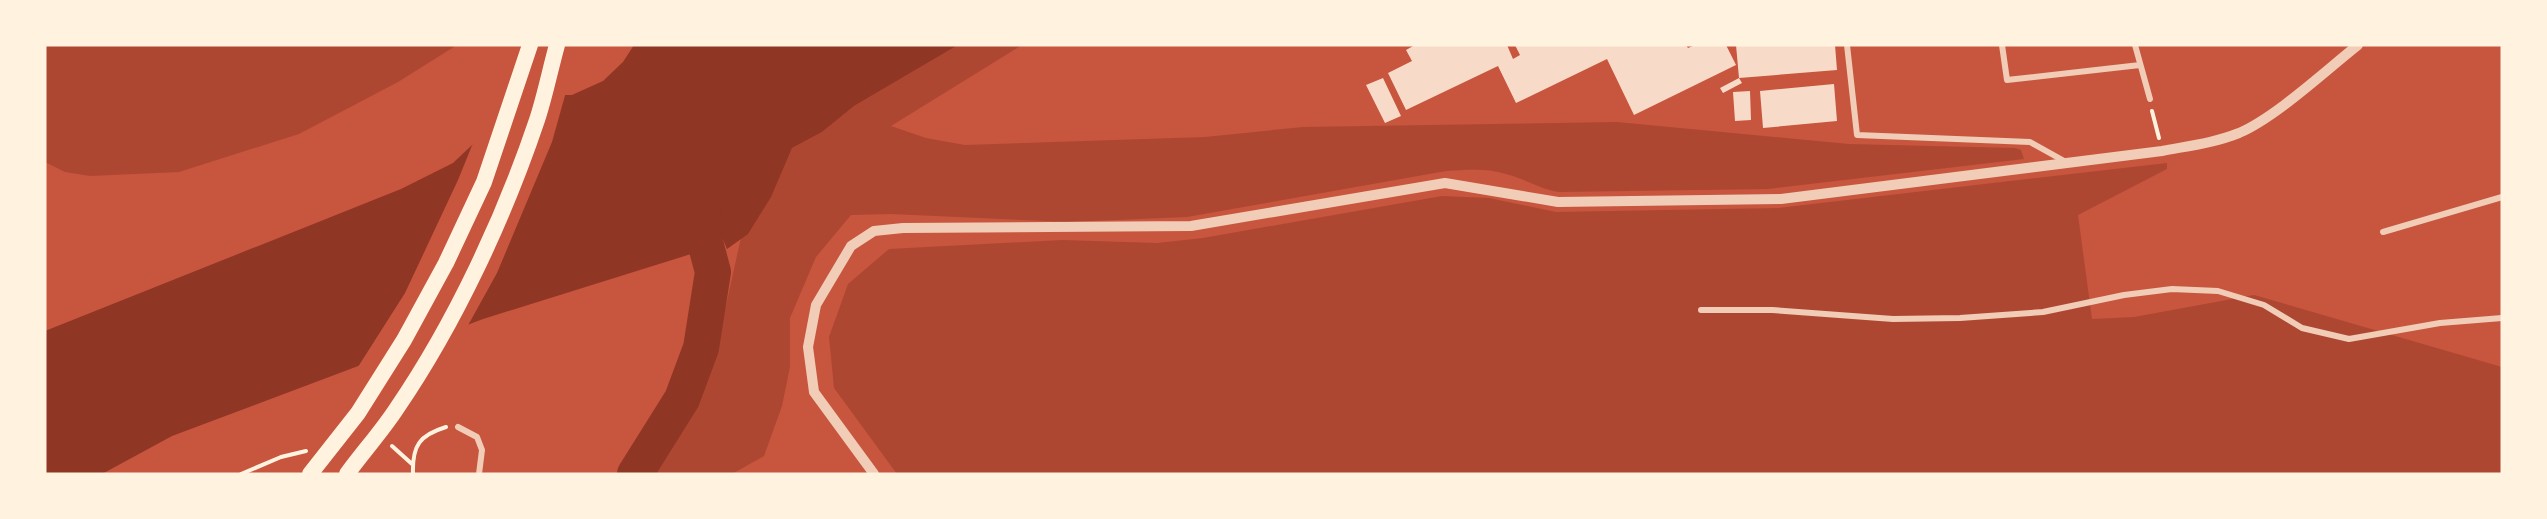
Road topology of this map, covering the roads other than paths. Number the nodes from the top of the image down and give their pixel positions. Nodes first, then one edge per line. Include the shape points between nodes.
1 (530, 45) edge
2 (557, 45) edge
3 (1847, 45) edge
4 (2002, 45) edge
5 (2135, 45) edge
6 (2358, 45) edge
7 (2140, 65) junction
8 (2150, 99) road end
9 (2066, 162) junction
10 (2502, 197) edge
11 (2383, 232) dead end
12 (1701, 310) dead end
13 (2502, 318) edge
14 (458, 427) road end
15 (310, 474) edge
16 (347, 474) edge
17 (478, 474) edge
18 (873, 474) edge

1 - 15 highway via 484,182 446,263 358,413
2 - 16 highway via 537,119 468,284 397,409
3 - 9 street via 1857,135 2030,142
4 - 7 street via 2007,80
5 - 7 street
6 - 9 street via 2266,118 2241,132 2215,142
7 - 8 street
9 - 18 street via 1781,199 1558,202 1445,183 1191,226 874,231 851,246 816,305 808,347 814,392
10 - 11 street
12 - 13 street via 1772,310 1893,319 1960,318 2043,312 2124,295 2172,290 2218,291 2264,305 2302,328 2349,339 2440,323
14 - 17 street via 477,437 482,450

